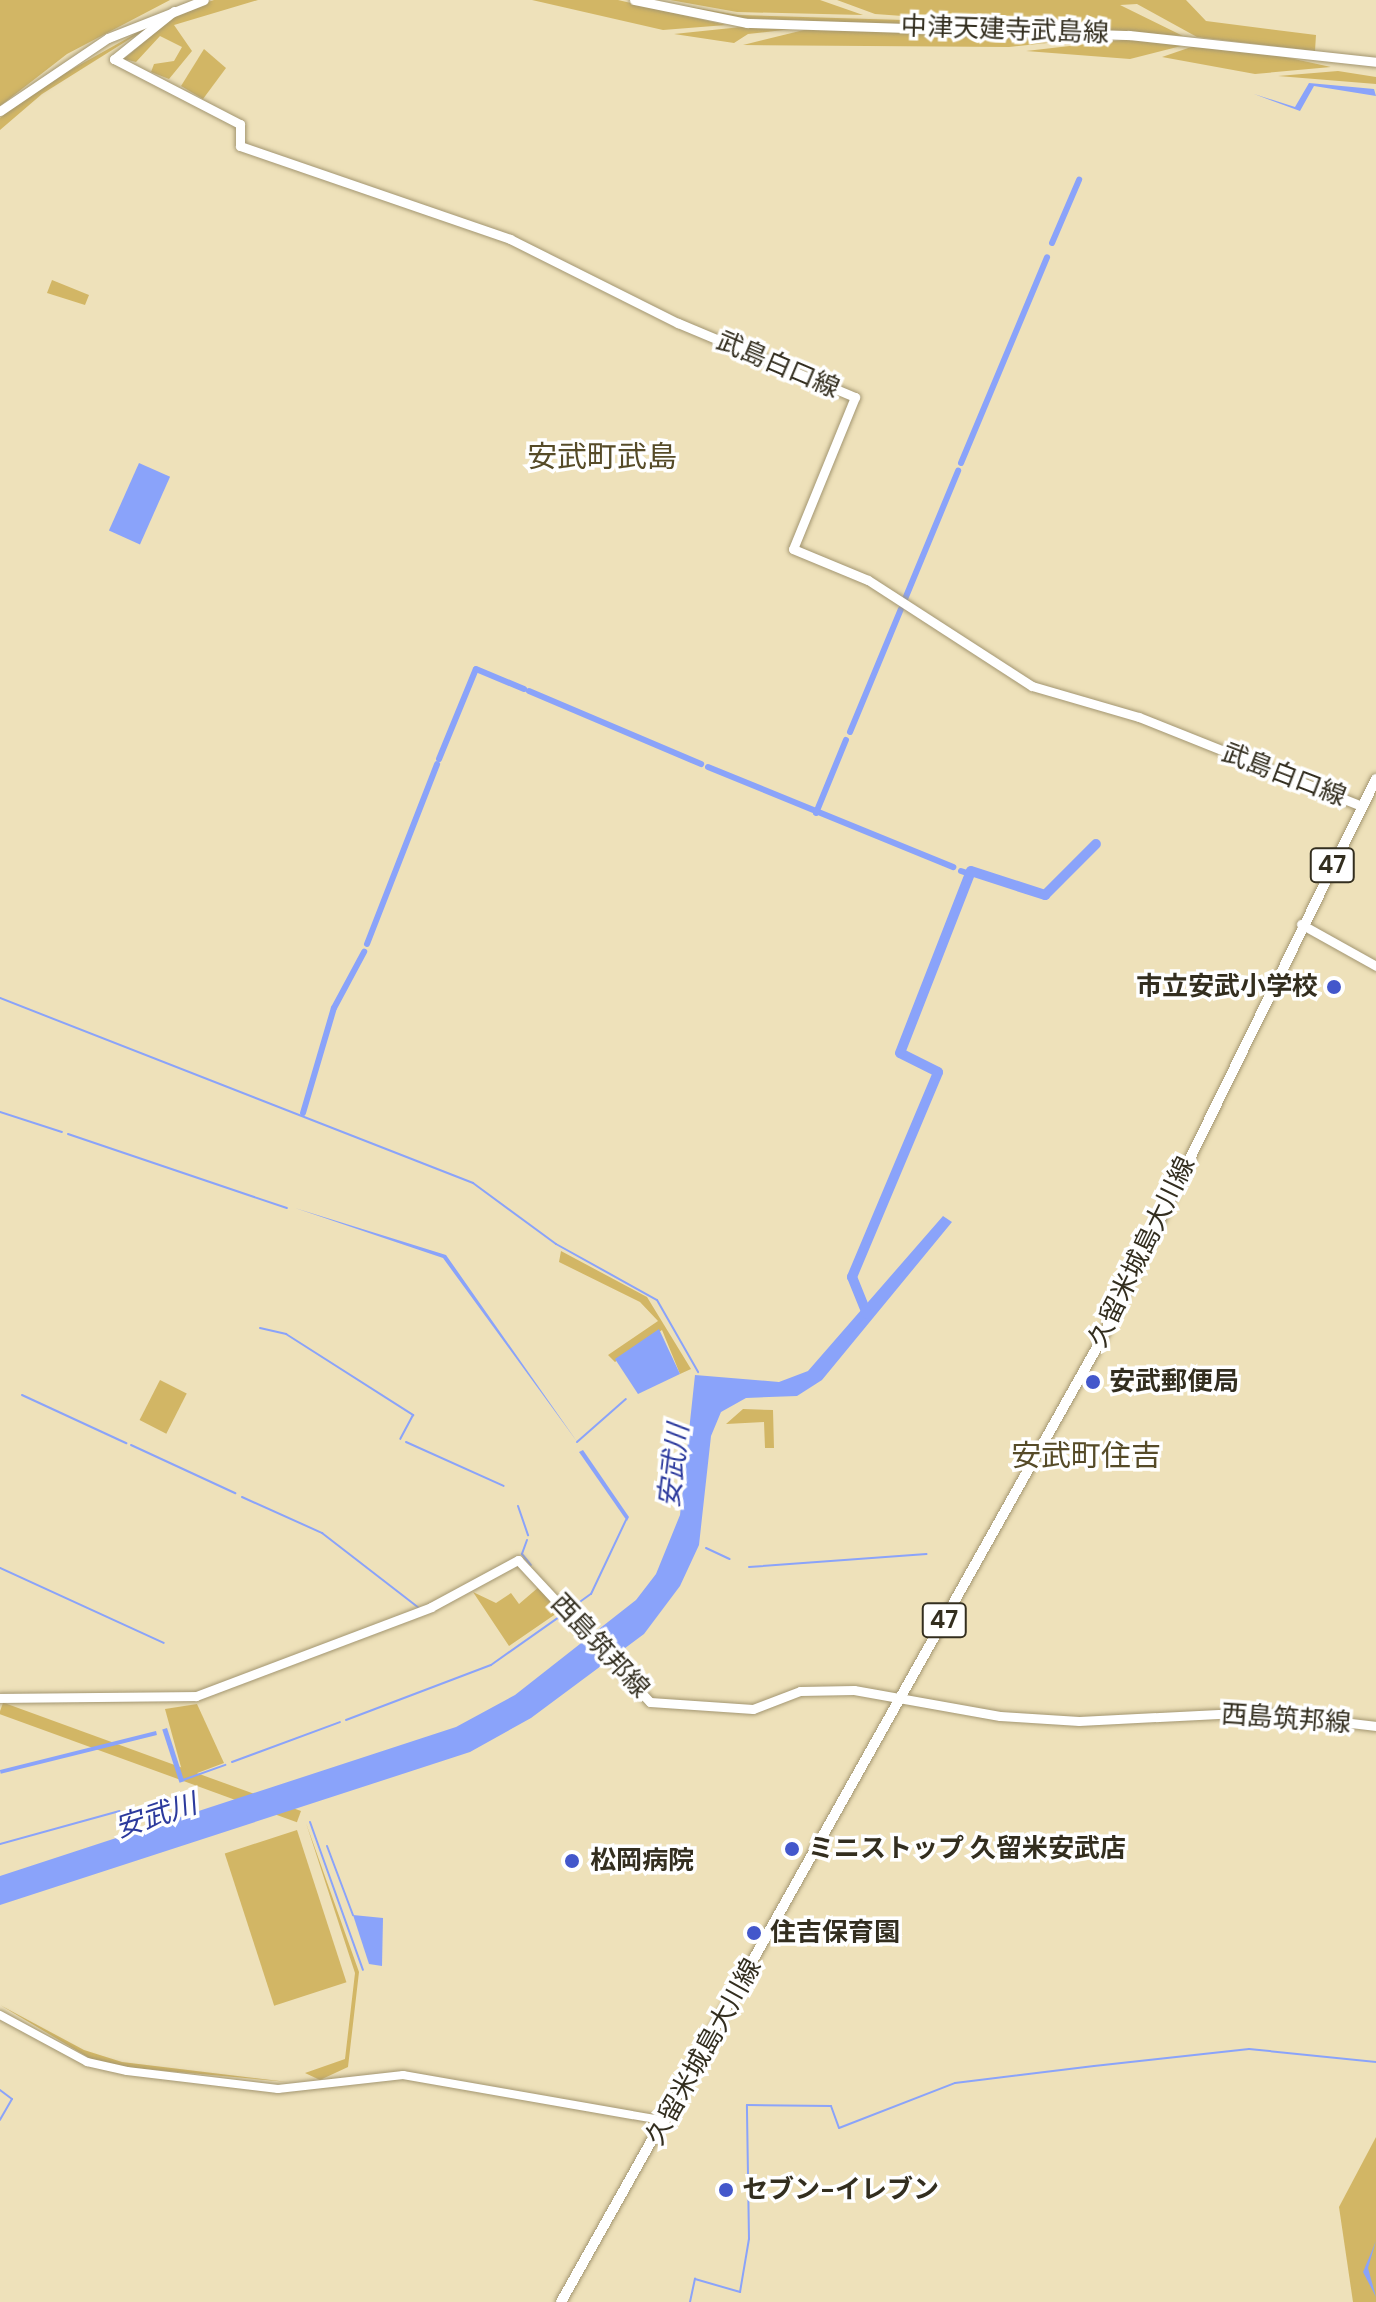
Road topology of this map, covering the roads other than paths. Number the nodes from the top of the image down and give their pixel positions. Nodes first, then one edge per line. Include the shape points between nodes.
1 (204, 0) edge
2 (634, 0) edge
3 (174, 11) junction
4 (1376, 62) edge
5 (0, 111) edge
6 (1376, 779) edge
7 (1362, 806) junction
8 (1301, 924) junction
9 (1376, 966) edge
10 (0, 1698) edge
11 (899, 1704) junction
12 (1376, 1726) edge
13 (0, 2015) edge
14 (666, 2121) junction
15 (561, 2302) edge

1 - 3 main road
2 - 4 main road, 中津天建寺武島線 via 747,23 1129,35
3 - 5 main road via 69,59
3 - 7 main road, 武島白口線 via 114,59 240,124 240,146 510,239 678,323 855,397 793,549 868,580 1032,686 1139,717
6 - 7 main road, 久留米城島大川線 / 47
7 - 8 main road, 久留米城島大川線 / 47
8 - 9 main road
8 - 11 main road, 久留米城島大川線 / 47 via 1100,1342
10 - 11 main road, 西島筑邦線 via 196,1696 431,1607 518,1560 647,1701 690,1709 753,1709 829,1690
11 - 12 main road, 西島筑邦線 via 1079,1721 1258,1712
11 - 14 main road, 久留米城島大川線 / 47
13 - 14 street via 87,2062 127,2071 278,2089 403,2075
14 - 15 main road, 久留米城島大川線 / 47

